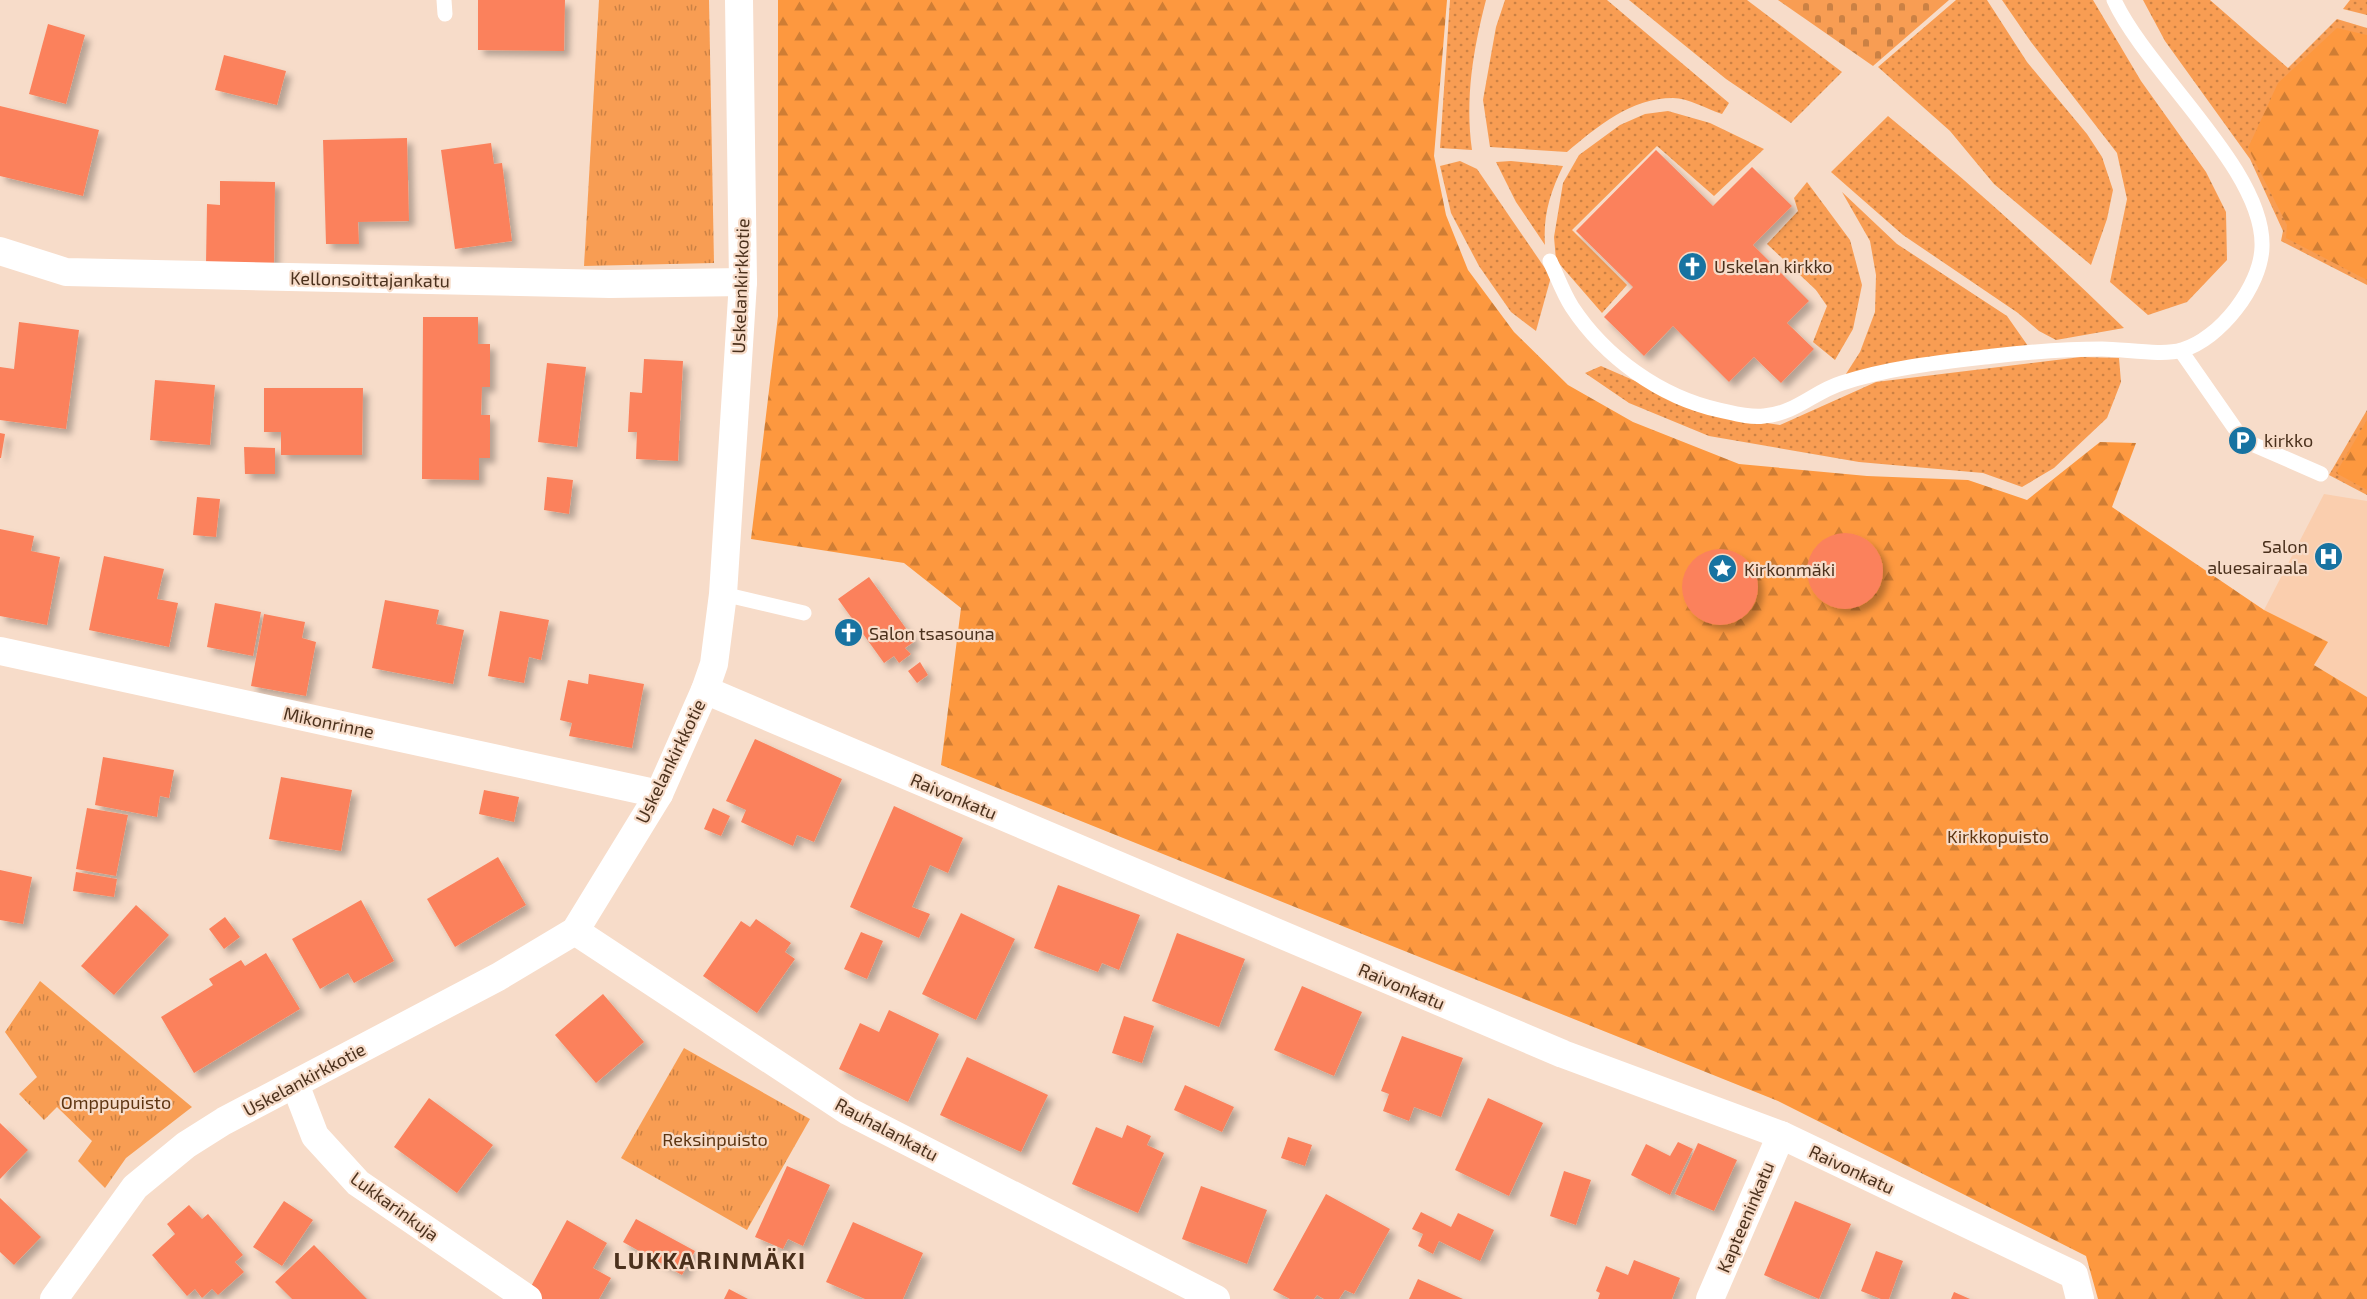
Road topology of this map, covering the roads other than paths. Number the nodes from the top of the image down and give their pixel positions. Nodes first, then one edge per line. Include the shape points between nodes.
1 (739, 0) edge
2 (2114, 0) edge
3 (0, 251) edge
4 (1550, 261) dead end
5 (743, 282) junction
6 (2181, 351) junction
7 (2321, 474) dead end
8 (723, 594) junction
9 (804, 613) dead end
10 (0, 651) edge
11 (705, 690) junction
12 (659, 794) junction
13 (575, 931) junction
14 (295, 1084) junction
15 (1780, 1135) junction
16 (54, 1299) edge
17 (528, 1299) edge
18 (1216, 1299) edge
19 (1710, 1299) edge
20 (2080, 1299) edge

1 - 5 street, Uskelankirkkotie
2 - 6 lane via 2136,38 2223,151 2240,178 2262,232 2258,271 2237,308 2204,339
3 - 5 street, Kellonsoittajankatu via 66,272 610,285
4 - 6 lane via 1571,306 1616,357 1677,395 1704,407 1736,414 1760,417 1784,413 1838,384 1889,370 1996,356 2101,349
5 - 8 street, Uskelankirkkotie
6 - 7 lane via 2243,440
8 - 9 lane
8 - 11 street, Uskelankirkkotie via 714,664
10 - 12 street, Mikonrinne
11 - 12 street, Uskelankirkkotie
11 - 15 street, Raivonkatu via 1563,1054
12 - 13 street, Uskelankirkkotie
13 - 14 street, Uskelankirkkotie via 498,977
13 - 18 street, Rauhalankatu via 848,1111
14 - 16 street, Uskelankirkkotie via 224,1121 135,1187
14 - 17 street, Lukkarinkuja via 315,1136 358,1183
15 - 19 street, Kapteeninkatu
15 - 20 street, Raivonkatu via 2074,1275

